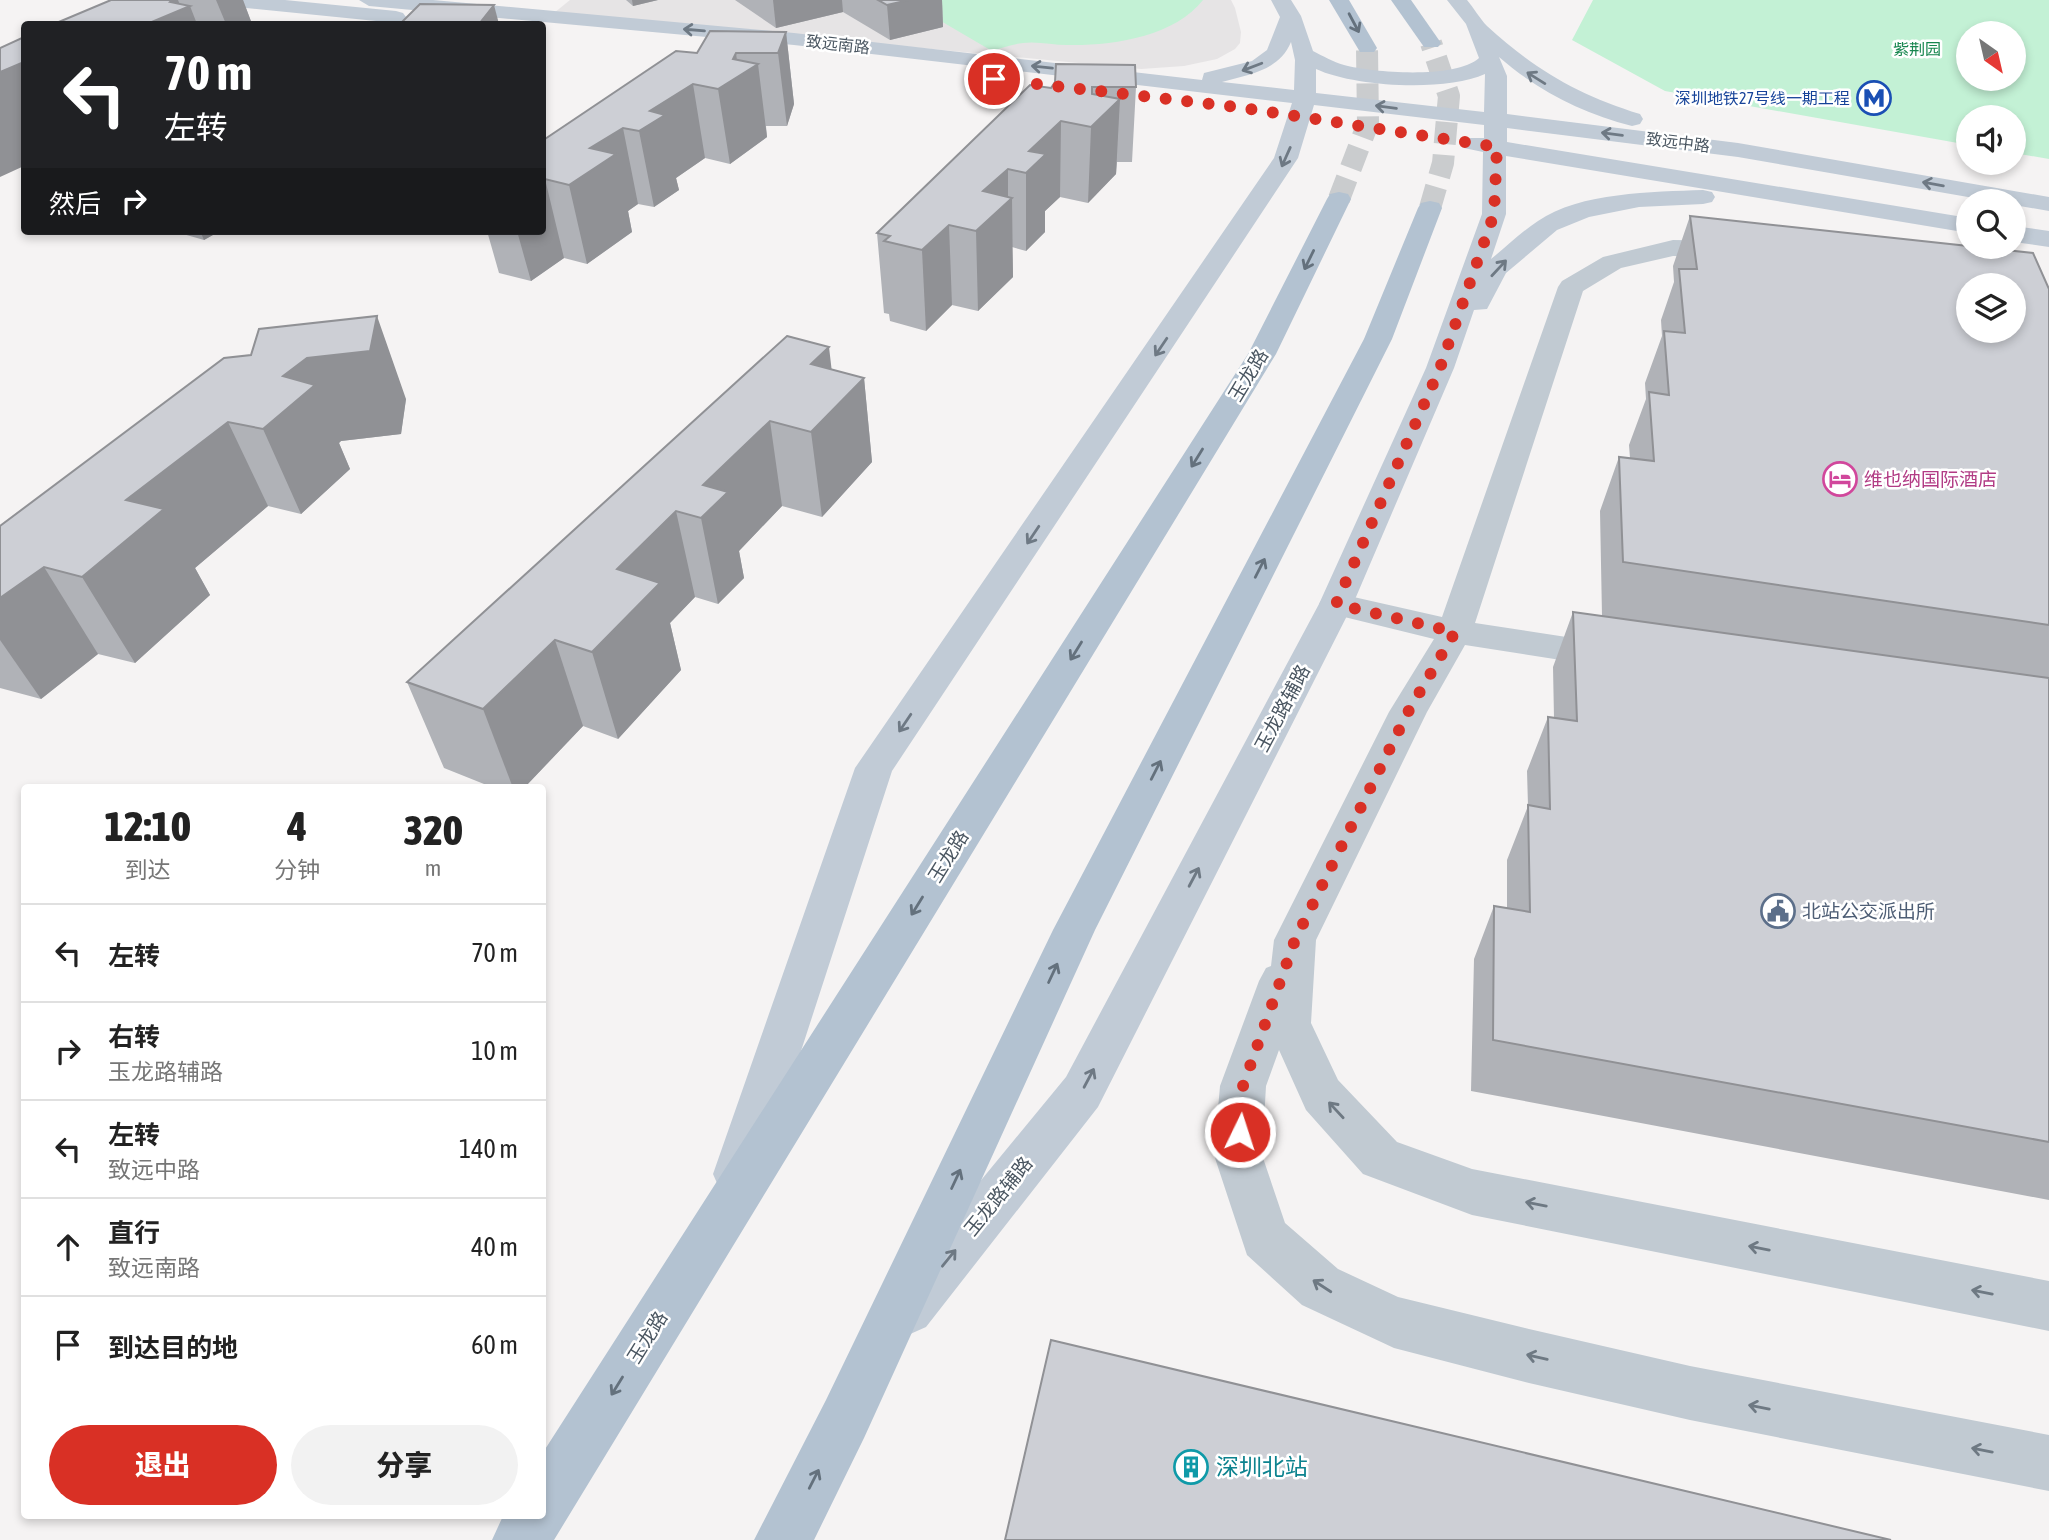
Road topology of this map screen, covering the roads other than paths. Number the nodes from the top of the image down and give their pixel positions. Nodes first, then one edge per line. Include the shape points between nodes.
1 (227, 0) edge
2 (369, 0) edge
3 (1339, 0) edge
4 (1401, 0) edge
5 (1286, 8) edge
6 (1466, 11) edge
7 (446, 21) edge
8 (546, 31) edge
9 (1430, 43) tunnel mouth
10 (1367, 48) tunnel mouth
11 (1307, 56) junction
12 (1489, 59) junction
13 (1176, 82) junction
14 (1303, 107) junction
15 (1380, 129) dead end
16 (1497, 133) junction
17 (1445, 139) dead end
18 (1738, 150) junction
19 (1339, 199) tunnel mouth
20 (1830, 203) junction
21 (2049, 204) edge
22 (1430, 208) tunnel mouth
23 (1956, 224) edge
24 (2026, 236) edge
25 (2049, 239) edge
26 (1767, 253) edge
27 (1440, 368) junction
28 (1336, 604) junction
29 (1455, 632) junction
30 (1649, 661) edge
31 (1295, 940) junction
32 (722, 1218) junction
33 (2049, 1306) edge
34 (876, 1349) junction
35 (2049, 1463) edge
36 (546, 1500) edge
37 (534, 1519) edge
38 (521, 1540) edge
39 (783, 1540) edge

1 - 7 main road
13 -> 2 main road, 致远南路 via 780,38
3 -> 10 main road
4 - 9 main road
5 - 11 main road
5 -> 13 main road via 1276,53 1259,65 1224,76
6 - 12 main road, 玉龙路辅路
18 -> 6 main road via 1620,116 1563,94 1526,72
8 - 14 main road, 致远南路
11 - 12 main road via 1338,71 1428,76 1475,72
11 - 14 main road
12 - 16 main road, 玉龙路辅路 via 1498,88
13 - 14 main road, 致远南路
14 - 15 main road
16 -> 14 main road, 致远中路
14 -> 32 main road via 1276,176 874,768
16 - 17 main road, 致远中路
18 -> 16 main road, 致远中路
16 - 20 main road, 致远中路
16 - 27 main road, 玉龙路辅路 via 1494,214
21 -> 18 main road, 致远中路
19 -> 32 main road, 玉龙路 via 1262,354
20 - 23 main road, 致远中路
27 -> 20 main road via 1496,269 1559,220 1639,200 1679,197
34 -> 22 main road via 1074,930 1378,339
24 - 25 main road
26 - 29 street via 1673,248 1612,262 1571,287
27 - 28 main road, 玉龙路辅路
28 - 29 street
34 -> 28 main road, 玉龙路辅路 via 1082,1092
29 - 30 street
29 - 31 street via 1408,712
33 -> 31 street via 1472,1192 1380,1158 1322,1095 1289,1023
35 -> 31 street via 1690,1393 1529,1356 1394,1322 1320,1287 1265,1238 1238,1155 1243,1086
32 -> 36 main road, 玉龙路
39 -> 34 main road
37 - 38 main road

